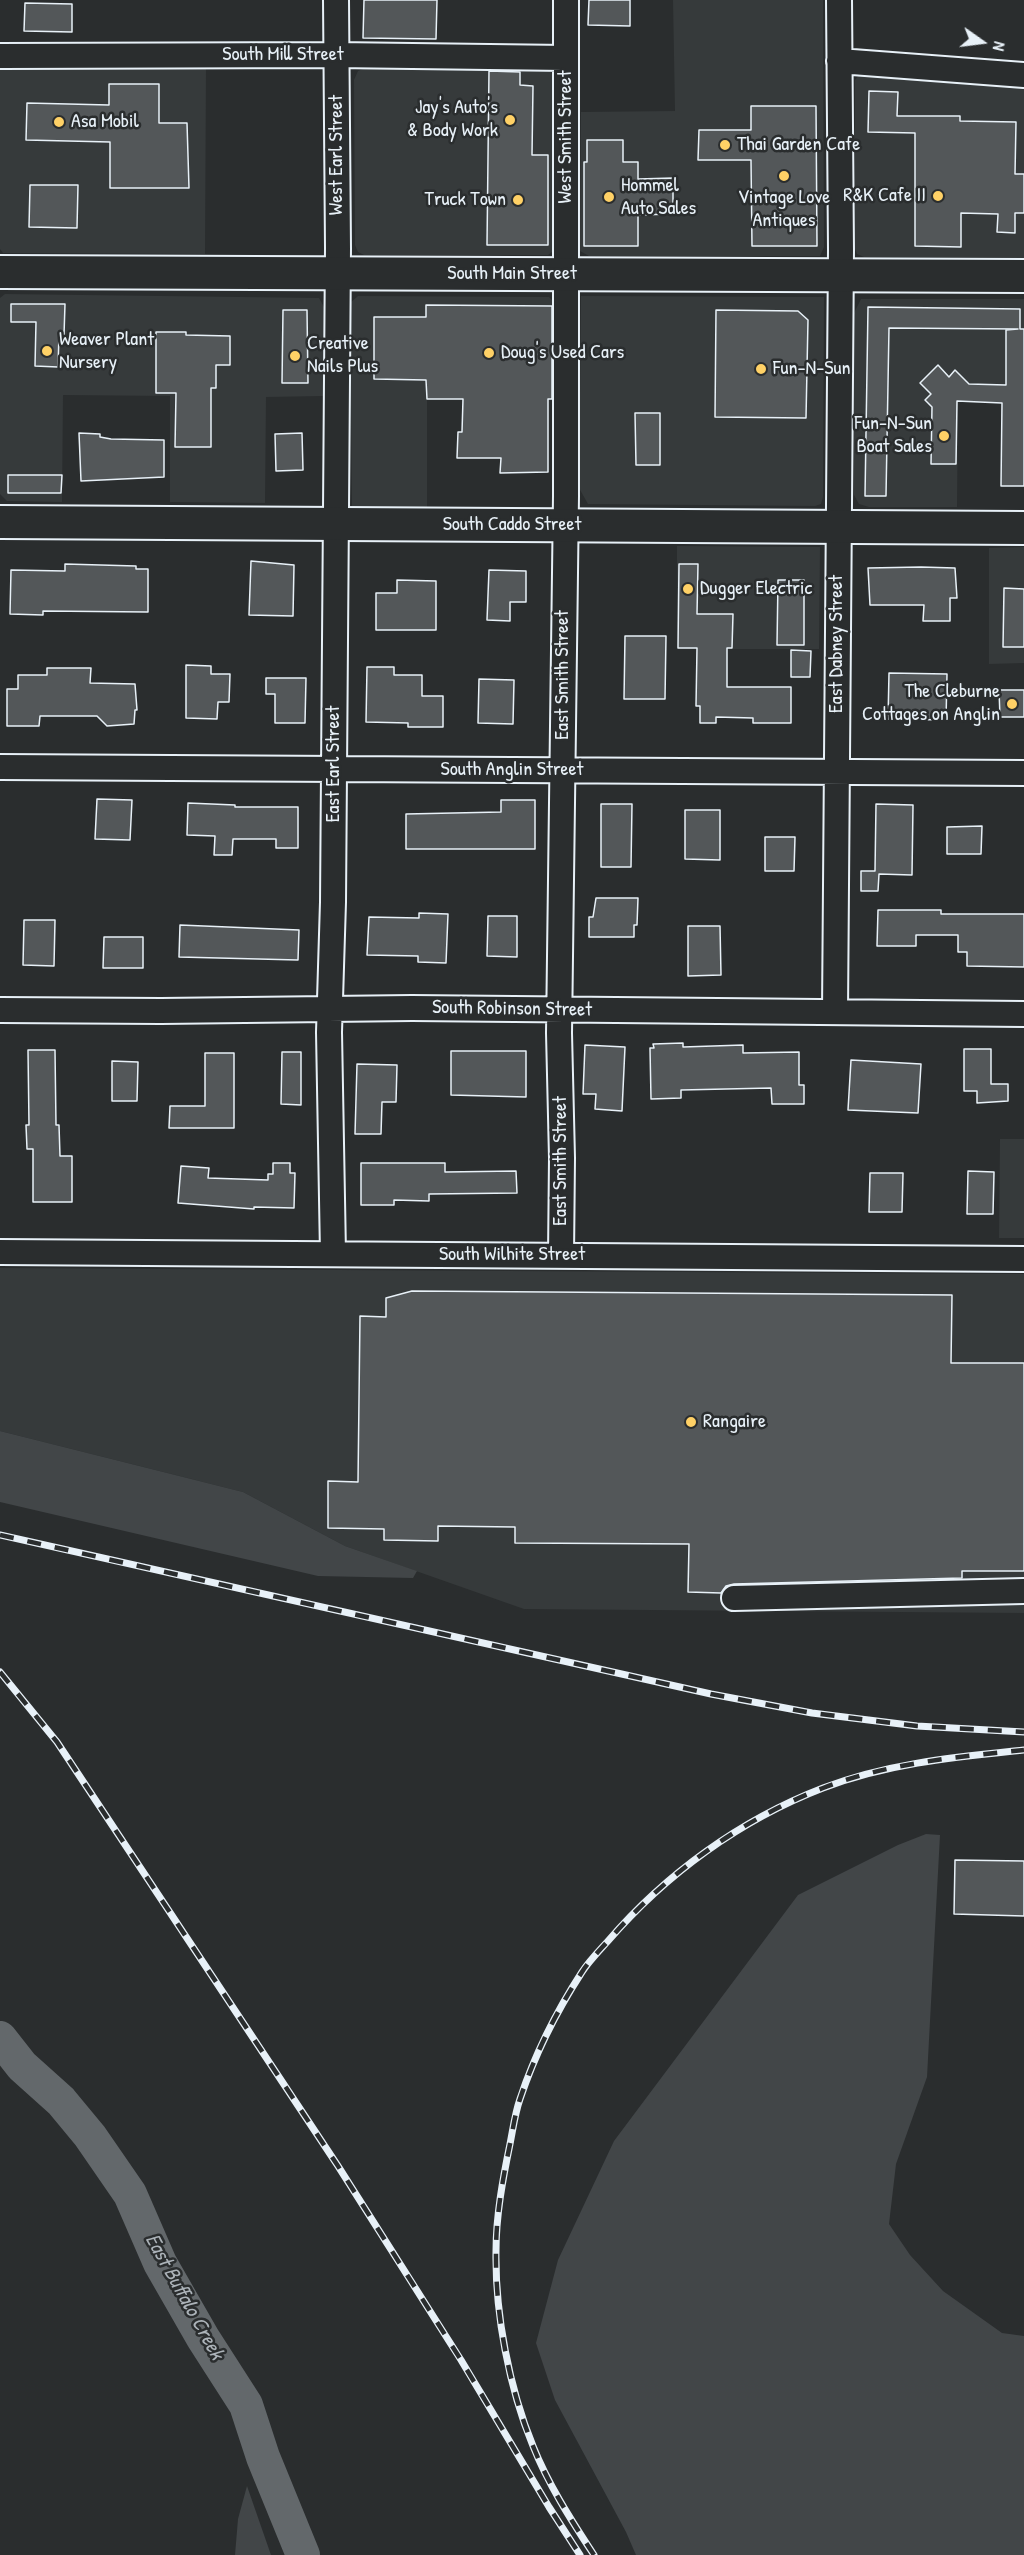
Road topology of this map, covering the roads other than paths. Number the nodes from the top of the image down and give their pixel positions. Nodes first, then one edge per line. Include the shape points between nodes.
1 (336, 0) edge
2 (566, 0) edge
3 (839, 0) edge
4 (336, 55) junction
5 (0, 56) edge
6 (566, 58) junction
7 (839, 61) junction
8 (1024, 75) edge
9 (0, 272) edge
10 (338, 274) junction
11 (566, 275) junction
12 (841, 275) junction
13 (1024, 276) edge
14 (0, 522) edge
15 (335, 523) junction
16 (565, 525) junction
17 (838, 527) junction
18 (1024, 528) edge
19 (0, 767) edge
20 (334, 769) junction
21 (562, 770) junction
22 (836, 772) junction
23 (1024, 773) edge
24 (330, 1008) junction
25 (0, 1010) edge
26 (559, 1010) junction
27 (834, 1012) junction
28 (1024, 1014) edge
29 (0, 1252) edge
30 (333, 1254) junction
31 (561, 1256) junction
32 (1024, 1259) edge
33 (1024, 1591) edge
34 (734, 1598) dead end

1 - 4 street, West Earl Street
2 - 6 street, West Smith Street
3 - 7 street, East Dabney Street
4 - 5 street, South Mill Street
4 - 6 street, South Mill Street
4 - 10 street, West Earl Street
6 - 11 street, West Smith Street
7 - 8 street
7 - 12 street, East Dabney Street
9 - 10 main road, South Main Street
10 - 11 main road, South Main Street
10 - 15 street, East Earl Street
11 - 12 main road, South Main Street
11 - 16 street, East Smith Street
12 - 13 main road, South Main Street
12 - 17 street, East Dabney Street
14 - 15 main road, South Caddo Street
15 - 16 main road, South Caddo Street
15 - 20 street, East Earl Street
16 - 17 main road, South Caddo Street
16 - 21 street, East Smith Street
17 - 18 main road, South Caddo Street
17 - 22 street, East Dabney Street
19 - 20 street, South Anglin Street
20 - 21 street, South Anglin Street
20 - 24 street, East Earl Street
21 - 22 street, South Anglin Street
21 - 26 street, East Smith Street
22 - 23 street, South Anglin Street
22 - 27 street, East Dabney Street
24 - 25 street, South Robinson Street
24 - 26 street, South Robinson Street
24 - 30 street, East Earl Street
26 - 27 street, South Robinson Street
26 - 31 street, East Smith Street
27 - 28 street, South Robinson Street
29 - 30 street, South Wilhite Street
30 - 31 street, South Wilhite Street
31 - 32 street, South Wilhite Street
33 - 34 street

